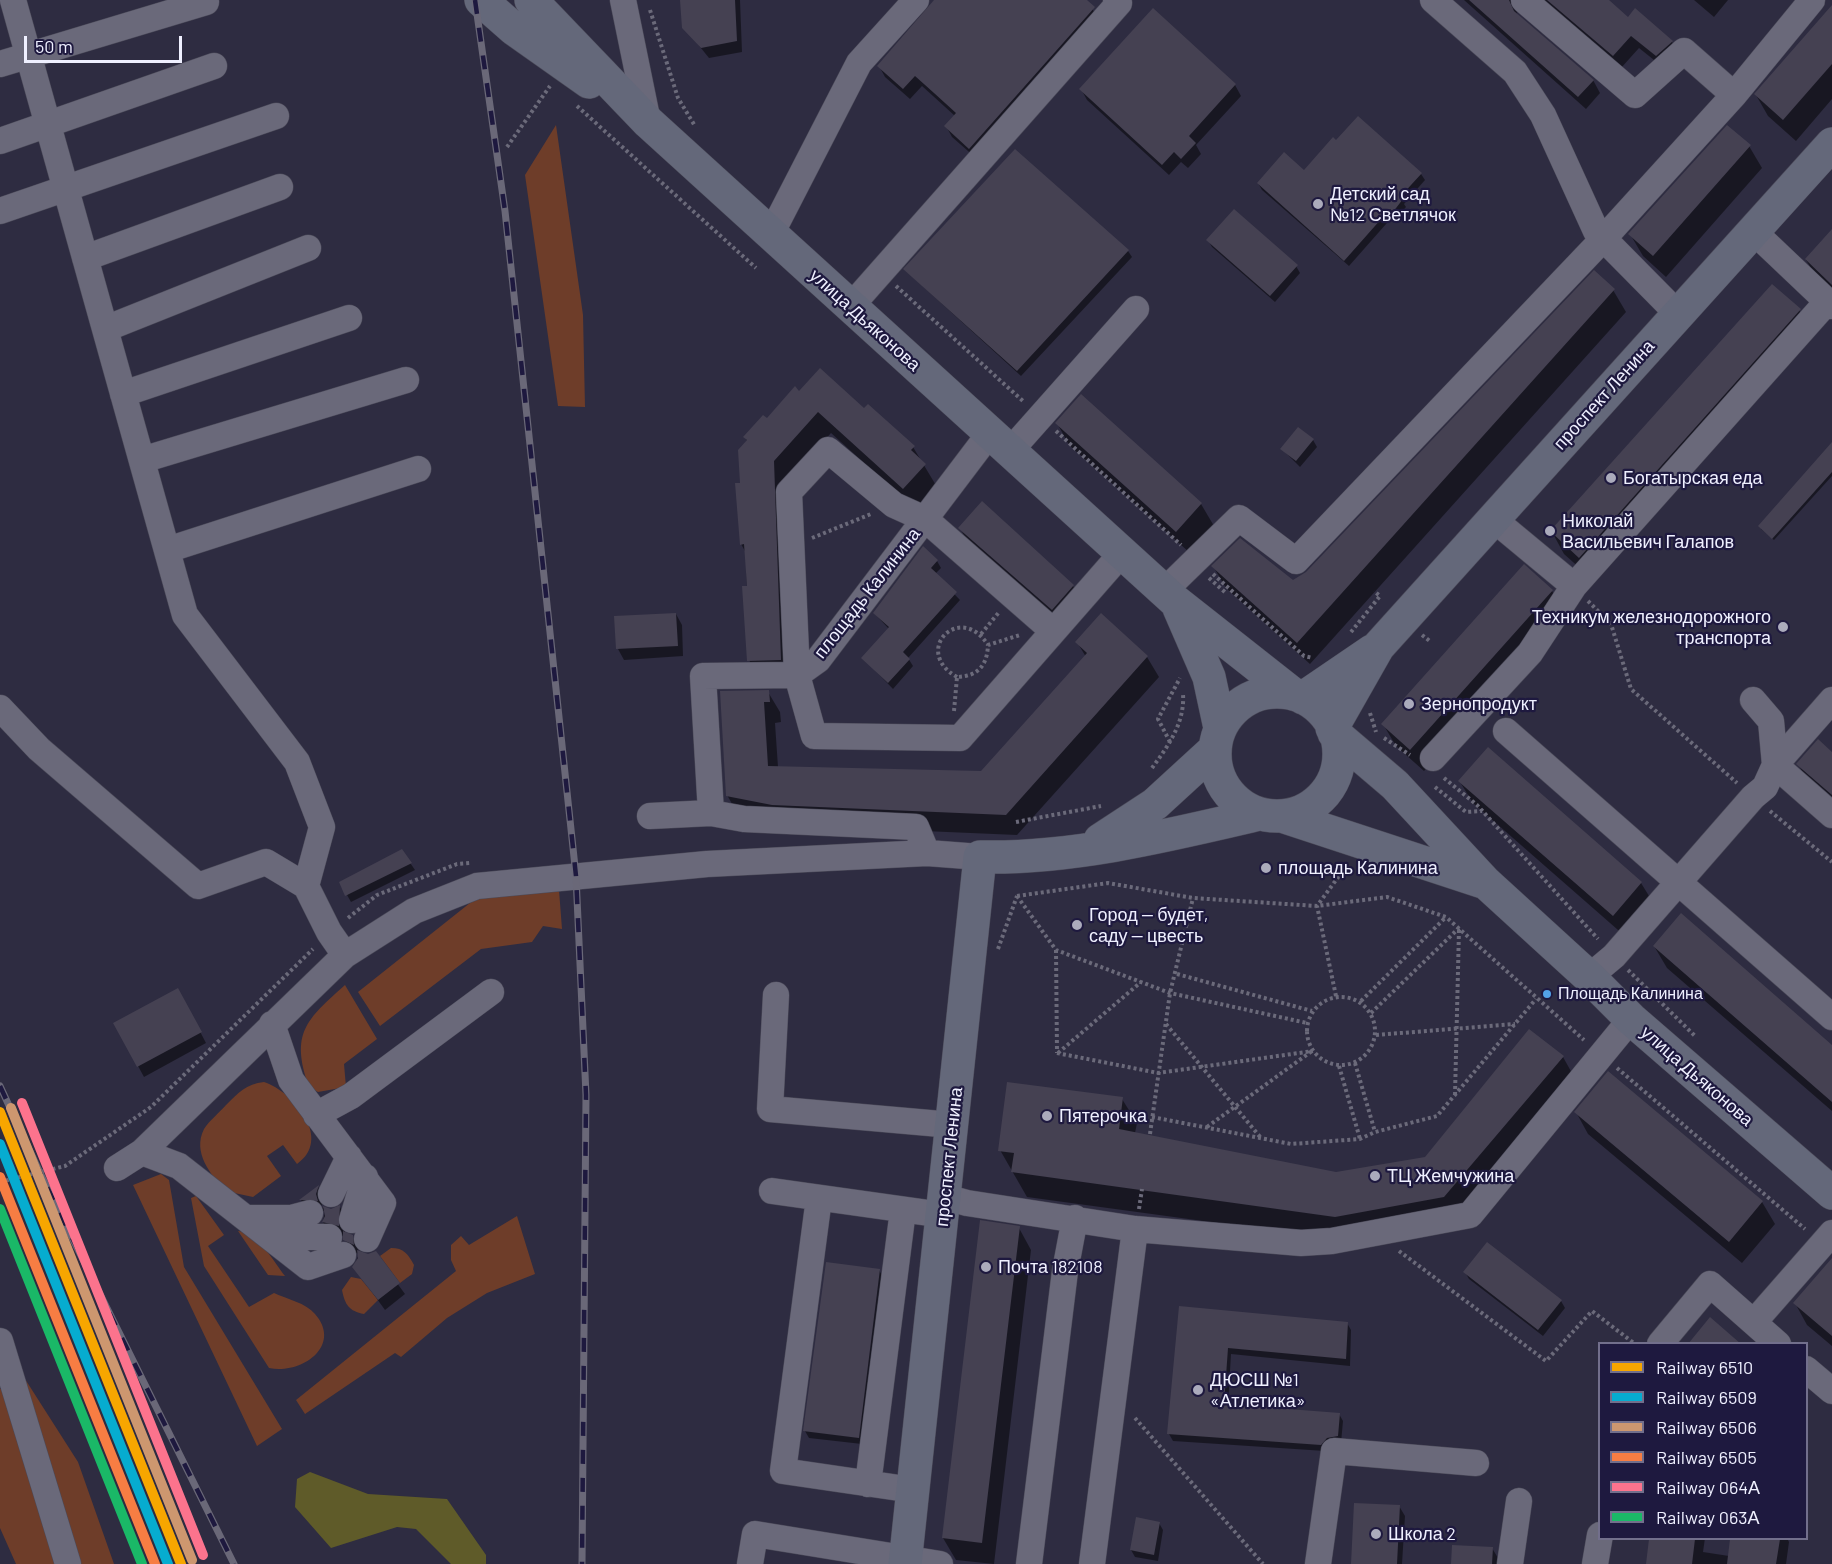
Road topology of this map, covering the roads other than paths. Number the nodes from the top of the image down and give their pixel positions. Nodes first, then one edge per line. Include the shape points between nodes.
1 (13, 0) edge
2 (481, 0) edge
3 (531, 0) edge
4 (1116, 0) edge
5 (1433, 0) edge
6 (1524, 0) edge
7 (1812, 0) edge
8 (913, 1) edge
9 (206, 2) dead end
10 (636, 2) edge
11 (29, 56) junction
12 (0, 64) edge
13 (214, 66) dead end
14 (1734, 95) junction
15 (276, 116) dead end
16 (648, 122) junction
17 (48, 125) junction
18 (0, 141) edge
19 (1832, 144) edge
20 (280, 187) dead end
21 (66, 188) junction
22 (0, 210) edge
23 (1753, 231) junction
24 (771, 234) junction
25 (1604, 238) junction
26 (308, 248) dead end
27 (85, 258) junction
28 (1830, 303) edge
29 (851, 306) junction
30 (1136, 309) dead end
31 (1678, 314) junction
32 (349, 318) dead end
33 (105, 329) junction
34 (406, 380) dead end
35 (123, 394) junction
36 (1000, 442) junction
37 (142, 460) junction
38 (418, 469) dead end
39 (1492, 518) junction
40 (924, 519) junction
41 (167, 550) junction
42 (1122, 553) junction
43 (1574, 586) junction
44 (1169, 596) junction
45 (1053, 631) junction
46 (1364, 640) junction
47 (797, 675) junction
48 (1298, 696) junction
49 (1753, 700) dead end
50 (1832, 700) edge
51 (0, 708) edge
52 (1333, 731) junction
53 (1506, 731) dead end
54 (1218, 738) junction
55 (1775, 765) junction
56 (1432, 770) road end
57 (711, 813) junction
58 (1271, 815) junction
59 (1832, 815) edge
60 (650, 816) dead end
61 (1086, 848) junction
62 (927, 854) junction
63 (980, 857) junction
64 (1485, 882) junction
65 (1678, 882) junction
66 (306, 886) junction
67 (345, 955) junction
68 (1589, 977) junction
69 (491, 992) dead end
70 (776, 995) dead end
71 (1832, 1017) edge
72 (1631, 1019) junction
73 (272, 1024) junction
74 (316, 1115) junction
75 (952, 1125) junction
76 (142, 1152) junction
77 (349, 1157) junction
78 (117, 1168) dead end
79 (1829, 1185) edge
80 (772, 1191) dead end
81 (332, 1194) dead end
82 (819, 1198) junction
83 (944, 1206) junction
84 (903, 1210) junction
85 (310, 1213) dead end
86 (246, 1218) junction
87 (1075, 1218) junction
88 (359, 1229) dead end
89 (1136, 1229) junction
90 (1832, 1233) edge
91 (336, 1246) dead end
92 (1754, 1322) junction
93 (0, 1341) edge
94 (1662, 1342) edge
95 (1776, 1342) edge
96 (1808, 1371) edge
97 (1832, 1391) edge
98 (1476, 1463) dead end
99 (868, 1484) junction
100 (913, 1490) junction
101 (1519, 1501) dead end
102 (1598, 1540) edge
103 (841, 1555) edge
104 (905, 1562) edge
105 (68, 1564) edge
106 (750, 1564) edge
107 (940, 1564) edge
108 (1029, 1564) edge
109 (1092, 1564) edge
110 (1318, 1564) edge
111 (1510, 1564) edge
112 (1595, 1564) edge

1 - 11 street
2 - 16 main road via 514,29
3 - 16 main road
4 - 29 street via 1119,3
5 - 25 street via 1515,72 1543,115 1596,231
6 - 14 street via 1635,95 1684,51
7 - 14 street
8 - 24 street via 859,63
9 - 11 street
10 - 16 street
11 - 12 street
11 - 17 street
13 - 17 street
14 - 25 street
15 - 21 street
16 - 24 main road, улица Дьяконова
17 - 18 street
17 - 21 street
19 - 23 main road, проспект Ленина
20 - 27 street
21 - 22 street
21 - 27 street
23 - 28 street
23 - 31 main road, проспект Ленина
24 - 29 main road, улица Дьяконова
25 - 31 street
25 - 44 street via 1296,561 1239,518 1197,559
26 - 33 street
27 - 33 street
28 - 43 street
29 - 36 main road, улица Дьяконова
30 - 36 street, площадь Калинина via 1041,417
31 - 39 main road, проспект Ленина
32 - 35 street
33 - 35 street
34 - 37 street
35 - 37 street
36 - 40 street, площадь Калинина
36 - 42 main road, улица Дьяконова
37 - 41 street
38 - 41 street
39 - 43 street
39 - 46 main road, проспект Ленина
40 - 45 street
40 - 47 street, площадь Калинина via 818,660
40 - 47 street via 894,505 828,450 789,492
41 - 66 street via 185,615 297,762 322,826
42 - 44 main road, улица Дьяконова
42 - 45 street
43 - 56 street via 1530,653
44 - 48 main road, улица Дьяконова
44 - 54 main road, улица Дьяконова via 1197,644 1209,677
45 - 47 street via 960,738 814,736
46 - 48 main road, проспект Ленина
46 - 52 main road, проспект Ленина
47 - 57 street via 703,676
48 - 52 main road via 1320,710
48 - 54 main road via 1272,693 1251,698 1233,710
49 - 55 street via 1772,721
50 - 55 street
51 - 66 street via 39,749 198,886 266,862
52 - 58 main road via 1338,760 1327,790 1312,805
52 - 64 main road, улица Дьяконова via 1395,785
53 - 65 street
54 - 58 main road via 1217,770 1226,789 1241,805
54 - 61 main road via 1155,804
55 - 59 street
55 - 65 street via 1765,787
57 - 60 street
57 - 62 street via 744,819 916,826
58 - 61 main road
58 - 64 main road, улица Дьяконова
61 - 63 main road via 1018,858
62 - 63 street
62 - 67 street via 707,864 477,886 414,911
63 - 75 main road, проспект Ленина
64 - 68 main road, улица Дьяконова
65 - 68 street via 1614,956
65 - 71 street
66 - 67 street
67 - 73 street
68 - 72 main road, улица Дьяконова
69 - 74 street via 351,1096
70 - 75 street via 770,1109
72 - 79 main road, улица Дьяконова
72 - 89 street via 1470,1215 1301,1243
73 - 74 street via 291,1080
73 - 76 street
74 - 77 street
75 - 83 main road, проспект Ленина
76 - 78 street
76 - 86 street via 179,1166
77 - 81 street
77 - 88 street via 365,1177
80 - 82 street
82 - 84 street
82 - 99 street via 783,1471
83 - 84 street
83 - 87 street via 967,1203
83 - 100 main road, проспект Ленина
84 - 99 street
85 - 86 street via 291,1218
86 - 91 street via 308,1267
87 - 89 street
87 - 108 street
89 - 109 street
90 - 92 street
92 - 94 street via 1710,1284
92 - 95 street
93 - 105 street
96 - 97 street
98 - 110 street via 1334,1451
99 - 100 street
100 - 104 main road, проспект Ленина
101 - 111 street
102 - 112 street
103 - 104 street
103 - 106 street via 755,1534
104 - 107 street

